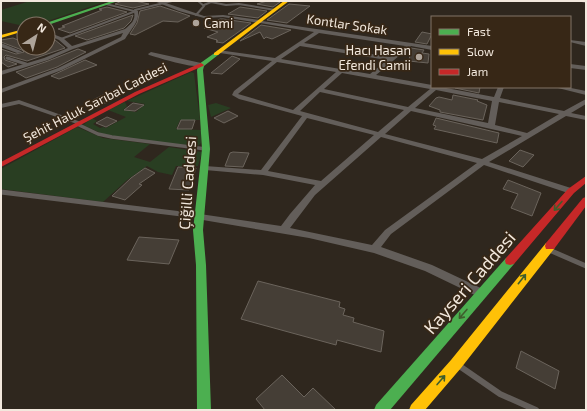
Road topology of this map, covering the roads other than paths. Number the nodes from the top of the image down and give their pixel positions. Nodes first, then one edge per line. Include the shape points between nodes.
1 (116, 1) edge
2 (172, 1) edge
3 (198, 1) edge
4 (287, 1) edge
5 (579, 1) edge
6 (158, 2) edge
7 (586, 2) edge
8 (107, 4) junction
9 (204, 5) junction
10 (135, 10) junction
11 (274, 10) junction
12 (196, 15) junction
13 (56, 20) edge
14 (259, 22) junction
15 (127, 30) junction
16 (318, 31) junction
17 (16, 32) edge
18 (56, 36) edge
19 (1, 37) edge
20 (61, 38) junction
21 (571, 41) edge
22 (299, 44) junction
23 (586, 44) edge
24 (408, 45) junction
25 (1, 46) edge
26 (71, 48) junction
27 (431, 48) edge
28 (16, 51) edge
29 (220, 51) junction
30 (151, 54) dead end
31 (7, 58) dead end
32 (276, 60) junction
33 (390, 60) junction
34 (26, 64) junction
35 (201, 65) junction
36 (571, 66) edge
37 (586, 68) edge
38 (340, 71) junction
39 (1, 73) edge
40 (370, 76) junction
41 (431, 87) edge
42 (434, 88) edge
43 (501, 88) edge
44 (562, 88) edge
45 (319, 90) junction
46 (1, 91) edge
47 (586, 93) edge
48 (496, 99) junction
49 (586, 101) edge
50 (1, 106) edge
51 (410, 109) junction
52 (295, 112) junction
53 (566, 114) junction
54 (306, 115) junction
55 (586, 118) edge
56 (78, 123) junction
57 (491, 126) junction
58 (379, 134) junction
59 (528, 135) junction
60 (206, 149) junction
61 (483, 162) junction
62 (1, 165) edge
63 (205, 168) junction
64 (263, 172) junction
65 (586, 179) edge
66 (322, 184) junction
67 (571, 191) junction
68 (1, 192) edge
69 (586, 200) edge
70 (200, 216) junction
71 (284, 230) junction
72 (374, 249) junction
73 (546, 249) junction
74 (586, 266) edge
75 (481, 294) junction
76 (456, 364) junction
77 (204, 410) edge
78 (381, 410) edge
79 (416, 410) edge
80 (536, 410) edge

1 - 8 main road
2 - 6 lane
3 - 9 lane
4 - 11 main road
5 - 7 street
6 - 10 lane
6 - 12 street, Kontlar Sokak
8 - 10 street
8 - 13 main road
9 - 11 lane via 211,2
9 - 12 lane
10 - 15 street via 137,16
10 - 20 lane
11 - 14 main road
12 - 14 street, Kontlar Sokak
14 - 16 street, Kontlar Sokak
14 - 29 main road
15 - 26 street
15 - 46 street via 123,38 60,69
16 - 22 street
16 - 24 street, Kontlar Sokak
17 - 19 main road
18 - 20 street
20 - 26 street
21 - 23 street
22 - 32 street
22 - 33 street
24 - 27 street, Kontlar Sokak
24 - 33 street
25 - 28 street
26 - 34 street
29 - 32 street
29 - 35 main road
30 - 35 street via 187,64
31 - 34 lane
32 - 38 street
32 - 52 street via 235,94 241,98
33 - 40 street
34 - 39 street
35 - 56 main road, Şehit Haluk Sarıbal Caddesi
35 - 60 main road, Çiğilli Caddesi
36 - 37 street
38 - 40 street
38 - 45 street
40 - 41 street
42 - 48 street
42 - 51 street
43 - 48 street
44 - 47 street
45 - 51 street
45 - 52 street
48 - 53 street
48 - 57 street
49 - 53 street
50 - 56 street via 19,102
51 - 57 street
51 - 58 street
52 - 54 street
53 - 55 street
53 - 59 street
54 - 58 street
54 - 64 street
56 - 60 lane via 98,134 112,137
56 - 62 main road, Şehit Haluk Sarıbal Caddesi
57 - 59 street
58 - 61 street
58 - 66 street
59 - 61 street
60 - 63 main road, Çiğilli Caddesi
61 - 67 street
61 - 72 street via 388,232
63 - 64 street
63 - 70 main road, Çiğilli Caddesi
64 - 66 street
65 - 67 main road, Kayseri Caddesi
66 - 71 street via 302,204
67 -> 75 main road, Kayseri Caddesi
68 - 70 lane via 148,212
69 - 73 main road
70 - 71 street
70 - 77 main road, Çiğilli Caddesi via 198,230
71 - 72 street
72 - 75 street via 430,269
73 - 74 lane
76 -> 73 main road
75 -> 78 main road, Kayseri Caddesi
79 -> 76 main road
76 - 80 lane via 500,394

